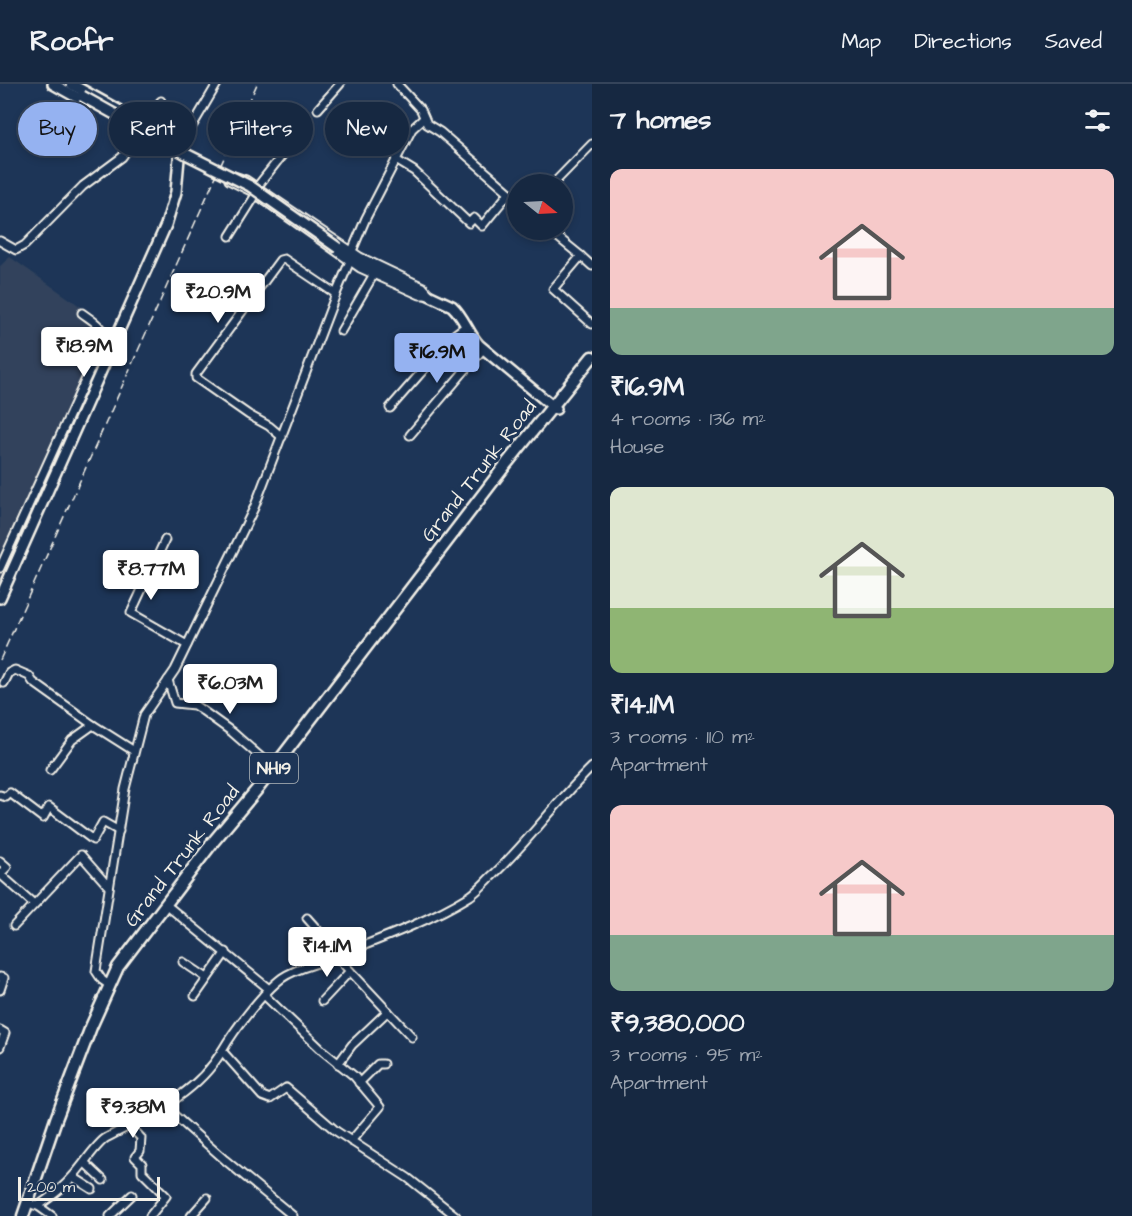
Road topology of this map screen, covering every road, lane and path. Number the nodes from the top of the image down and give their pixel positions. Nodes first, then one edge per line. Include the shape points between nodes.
1 (53, 84) edge
2 (59, 84) edge
3 (71, 84) edge
4 (217, 84) edge
5 (340, 84) edge
6 (397, 84) edge
7 (109, 108) edge
8 (318, 109) dead end
9 (109, 112) edge
10 (424, 118) junction
11 (196, 120) edge
12 (592, 144) edge
13 (123, 156) edge
14 (281, 156) edge
15 (179, 158) edge
16 (396, 160) junction
17 (563, 174) edge
18 (258, 190) junction
19 (507, 191) edge
20 (507, 195) edge
21 (230, 236) dead end
22 (561, 240) edge
23 (0, 242) edge
24 (352, 251) junction
25 (581, 256) junction
26 (350, 261) junction
27 (592, 266) edge
28 (374, 274) junction
29 (336, 294) junction
30 (430, 295) junction
31 (82, 313) dead end
32 (592, 324) edge
33 (466, 326) junction
34 (341, 331) dead end
35 (483, 349) junction
36 (592, 357) edge
37 (592, 363) edge
38 (554, 407) junction
39 (390, 408) dead end
40 (410, 435) dead end
41 (282, 437) junction
42 (165, 540) dead end
43 (0, 568) edge
44 (0, 598) edge
45 (187, 645) junction
46 (168, 680) junction
47 (4, 683) dead end
48 (93, 725) junction
49 (134, 751) junction
50 (592, 767) edge
51 (273, 768) junction
52 (50, 770) dead end
53 (0, 795) edge
54 (119, 831) junction
55 (0, 861) edge
56 (0, 874) edge
57 (109, 887) junction
58 (34, 904) junction
59 (170, 908) junction
60 (307, 918) dead end
61 (14, 926) dead end
62 (226, 952) junction
63 (336, 956) junction
64 (183, 962) dead end
65 (320, 963) junction
66 (350, 971) junction
67 (0, 977) edge
68 (207, 978) junction
69 (109, 985) junction
70 (0, 990) edge
71 (267, 992) junction
72 (195, 996) dead end
73 (322, 1001) dead end
74 (388, 1011) junction
75 (0, 1030) edge
76 (412, 1037) dead end
77 (0, 1047) edge
78 (222, 1051) junction
79 (338, 1064) junction
80 (383, 1064) dead end
81 (359, 1083) junction
82 (165, 1107) junction
83 (130, 1126) junction
84 (351, 1141) junction
85 (85, 1163) junction
86 (73, 1177) junction
87 (103, 1180) dead end
88 (92, 1189) dead end
89 (132, 1195) dead end
90 (207, 1198) dead end
91 (34, 1209) edge
92 (23, 1216) edge
93 (52, 1216) edge
94 (110, 1216) edge
95 (150, 1216) edge
96 (191, 1216) edge
97 (293, 1216) edge
98 (456, 1216) edge

1 - 9 main road
2 - 30 main road, bridge via 250,186 367,266
3 - 7 main road
4 - 11 street
5 - 8 street
6 - 10 street
10 - 16 street via 412,129
10 - 19 street
12 - 17 street
13 - 23 street via 83,186 25,245 16,250
14 - 18 street
15 - 44 main road via 176,192 166,225
16 - 20 street via 414,171 469,223 474,218 482,226
16 - 24 street
18 - 21 street
18 - 24 street
18 - 26 street
22 - 25 street
24 - 30 street via 423,287
25 - 27 street
25 - 32 street via 553,289
26 - 28 street
26 - 29 street
28 - 30 street via 420,295
28 - 34 street
29 - 41 street
29 - 41 street via 297,266 280,260 196,374 196,378
30 - 33 main road via 452,306
31 - 43 street via 100,327 104,339
33 - 35 main road
33 - 39 street via 454,334
35 - 38 main road
35 - 40 street
36 - 38 highway, Grand Trunk Road / NH19
37 - 38 highway, Grand Trunk Road / NH19
38 - 51 highway, Grand Trunk Road / NH19
38 - 59 highway, Grand Trunk Road / NH19 via 282,767
41 - 45 street via 254,508
42 - 45 street via 131,613
45 - 46 street
46 - 49 street via 144,714
46 - 51 street via 175,703 194,705
47 - 48 street via 15,670 29,676
48 - 49 street
48 - 52 street via 72,740
49 - 54 street
50 - 63 street via 515,854 471,895 404,929
51 - 69 highway, Grand Trunk Road / NH19 via 171,896
53 - 54 street via 6,797 10,793 42,818 49,807 93,840 103,822
54 - 57 street
55 - 56 street via 7,867
56 - 58 street
57 - 58 street via 81,855
57 - 69 street via 96,971
58 - 61 street
59 - 62 street
59 - 91 highway, Grand Trunk Road / NH19 via 115,988 82,1068
60 - 65 street via 322,935 308,945
62 - 68 street
62 - 71 street
63 - 65 street
63 - 66 street
64 - 68 street
65 - 71 street via 297,969
66 - 73 street
66 - 74 street
67 - 70 street via 4,978
68 - 72 street
69 - 92 highway, Grand Trunk Road / NH19 via 60,1108
71 - 78 street
71 - 79 street
74 - 76 street
74 - 79 street
75 - 77 street via 6,1032
78 - 82 street via 201,1080
78 - 84 street via 262,1096 270,1099 285,1088
79 - 81 street
80 - 81 street via 378,1064
81 - 84 street via 380,1107
82 - 83 street
82 - 97 street
83 - 85 street via 105,1139
83 - 95 street via 141,1138 135,1157 142,1164 142,1172 166,1196
84 - 98 street via 408,1178
85 - 86 street
85 - 87 street
86 - 88 street
86 - 91 street
89 - 94 street
90 - 96 street
91 - 93 street

